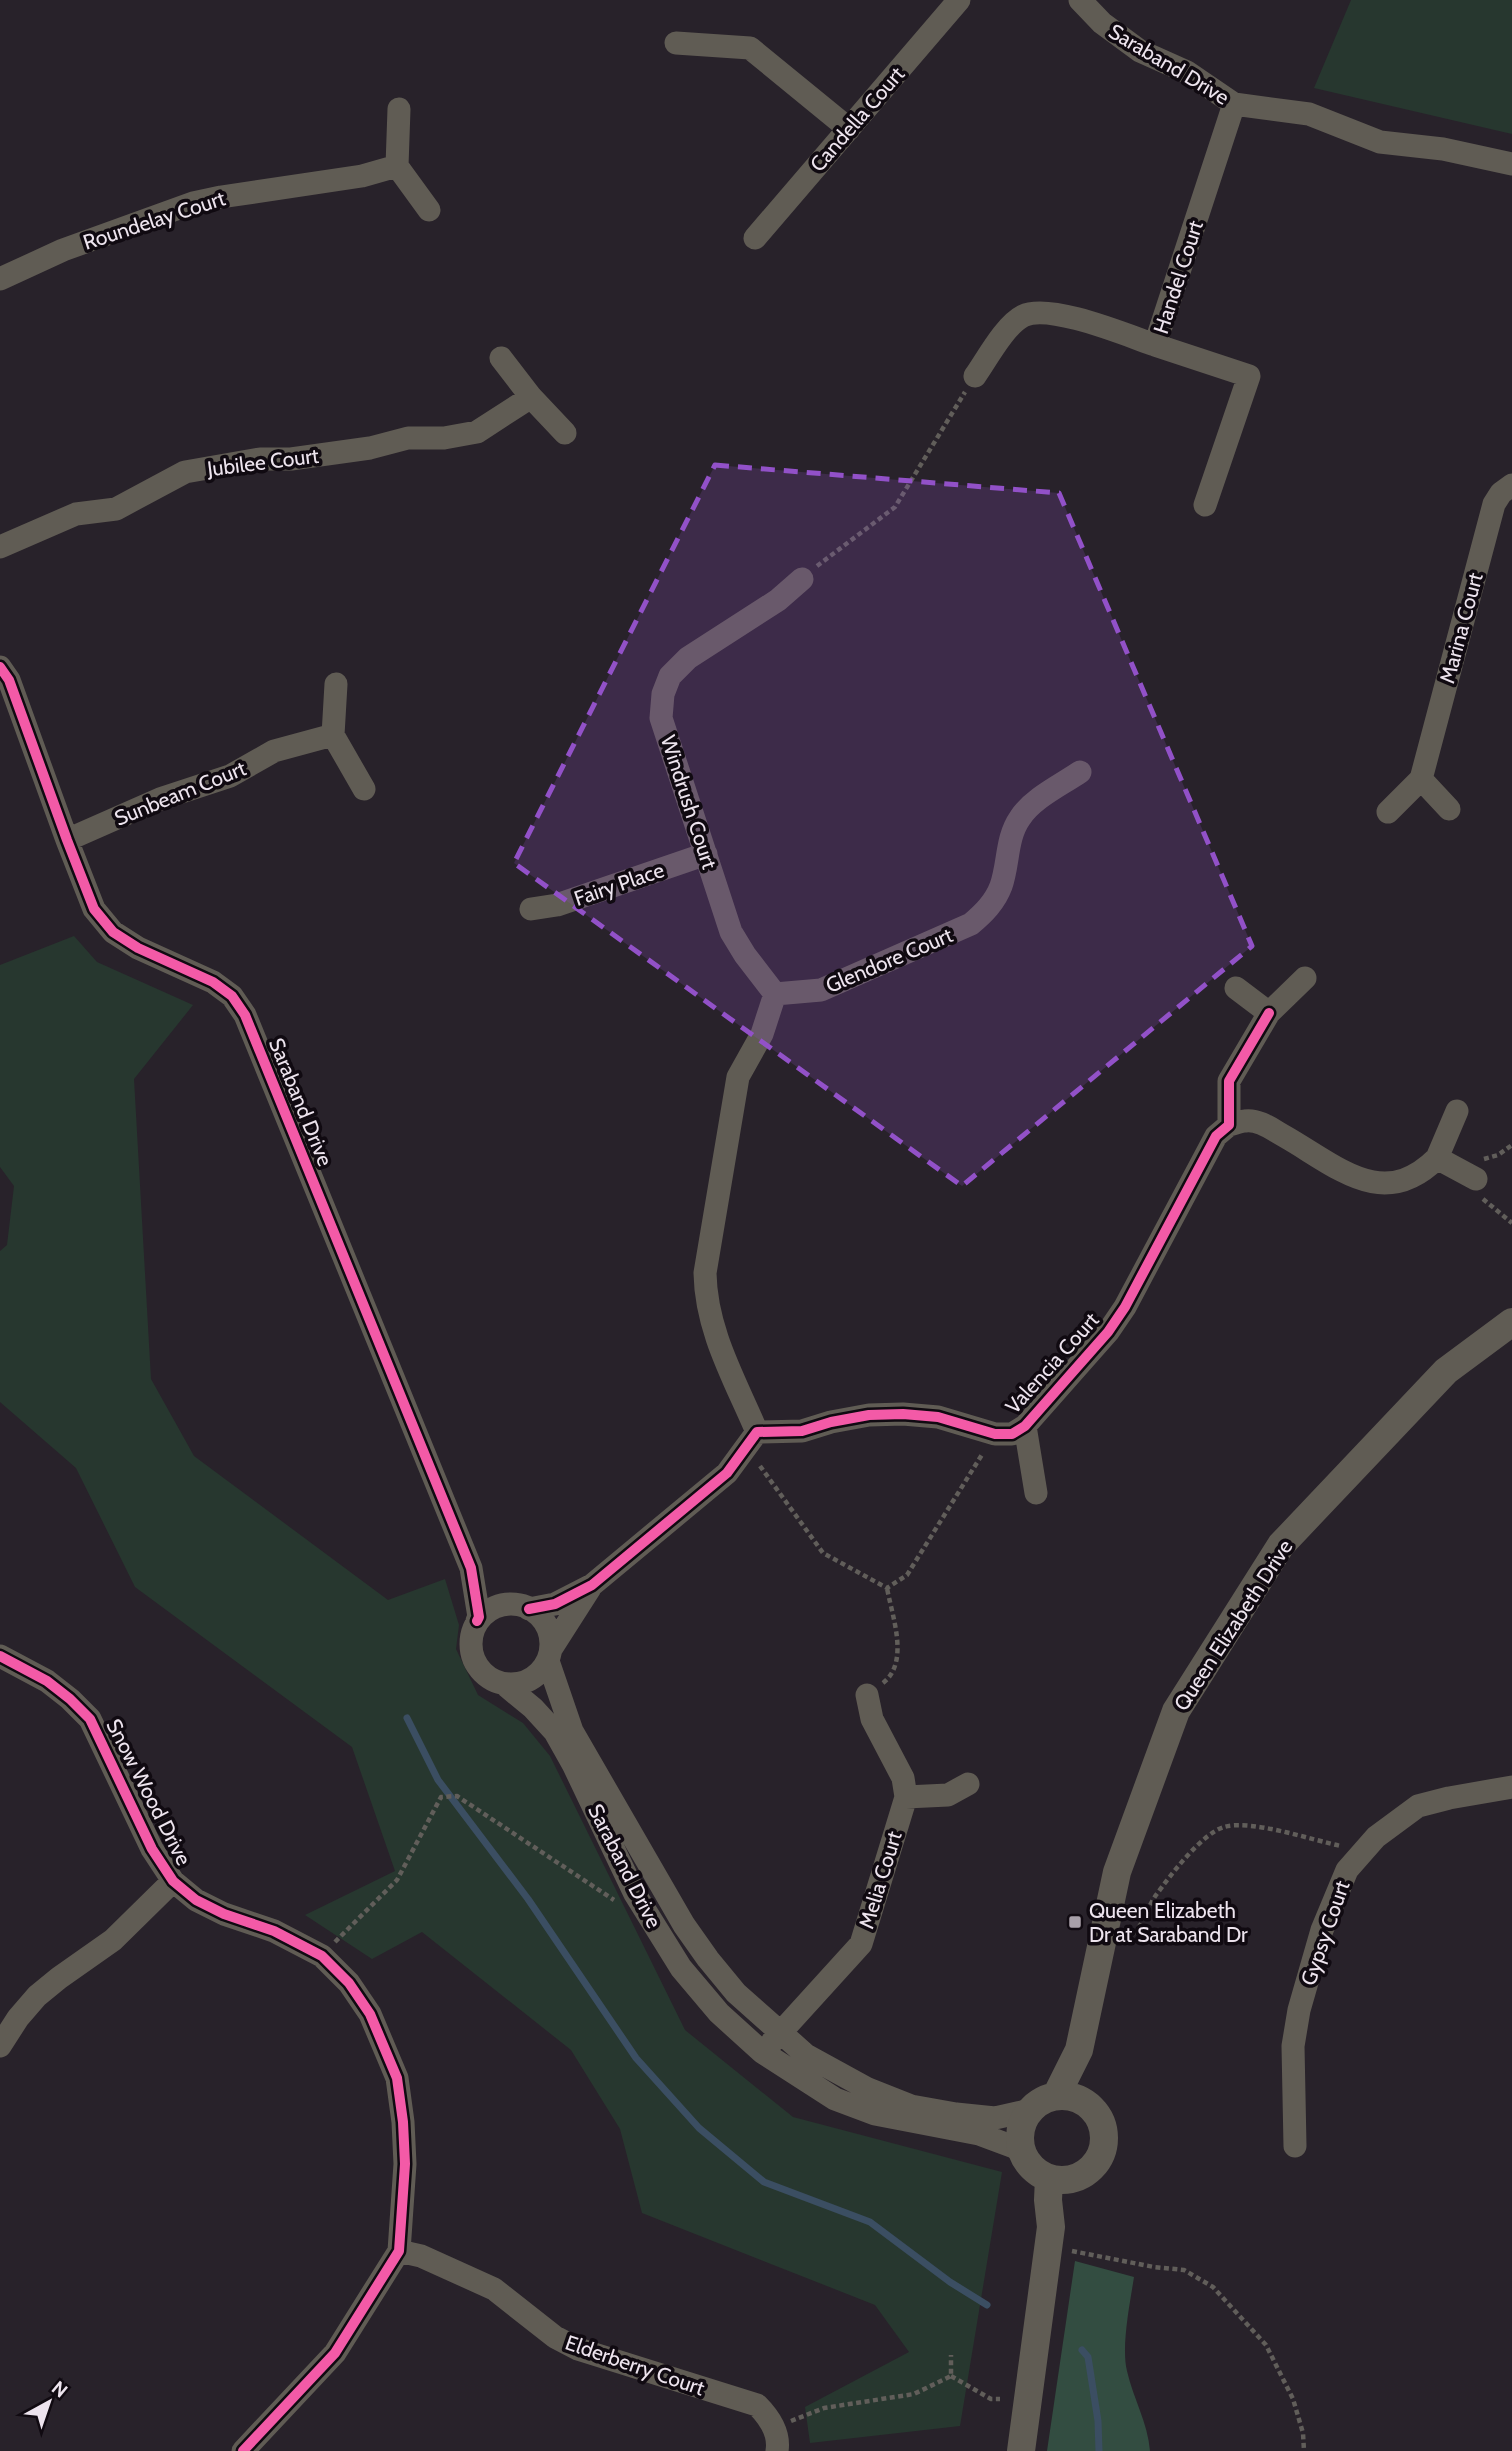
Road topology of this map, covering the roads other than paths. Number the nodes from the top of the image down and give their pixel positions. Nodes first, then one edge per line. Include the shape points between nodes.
1 (959, 0) edge
2 (1080, 0) edge
3 (676, 43) dead end
4 (1234, 104) junction
5 (399, 109) dead end
6 (849, 129) junction
7 (1512, 164) edge
8 (397, 166) junction
9 (429, 210) dead end
10 (755, 238) dead end
11 (0, 279) edge
12 (1155, 345) junction
13 (501, 358) dead end
14 (975, 376) dead end
15 (531, 397) junction
16 (565, 433) dead end
17 (1512, 485) edge
18 (1205, 505) dead end
19 (0, 547) edge
20 (802, 579) road end
21 (0, 667) edge
22 (336, 684) dead end
23 (333, 735) junction
24 (1080, 772) dead end
25 (1421, 779) junction
26 (364, 789) dead end
27 (1450, 809) dead end
28 (1388, 812) dead end
29 (66, 840) junction
30 (706, 854) junction
31 (531, 909) dead end
32 (1305, 978) dead end
33 (1236, 988) dead end
34 (775, 994) junction
35 (1269, 1013) junction
36 (1457, 1111) dead end
37 (1229, 1125) junction
38 (1437, 1158) junction
39 (1476, 1179) road end
40 (1512, 1322) edge
41 (1026, 1426) junction
42 (752, 1439) junction
43 (1036, 1493) dead end
44 (471, 1568) junction
45 (592, 1585) junction
46 (519, 1606) junction
47 (477, 1621) junction
48 (549, 1655) junction
49 (0, 1656) edge
50 (503, 1684) junction
51 (867, 1695) road end
52 (968, 1784) dead end
53 (1512, 1787) edge
54 (905, 1797) junction
55 (173, 1881) junction
56 (780, 2033) junction
57 (1, 2042) edge
58 (1079, 2050) junction
59 (762, 2052) junction
60 (1056, 2096) junction
61 (1086, 2103) junction
62 (1031, 2110) junction
63 (1295, 2146) dead end
64 (1022, 2150) junction
65 (1078, 2177) junction
66 (1049, 2178) junction
67 (1051, 2227) junction
68 (399, 2251) junction
69 (776, 2440) edge
70 (243, 2451) edge
71 (1021, 2451) edge

1 - 6 street, Candella Court
2 - 4 street, Saraband Drive via 1140,51 1187,72
3 - 6 street via 750,48
4 - 7 street, Saraband Drive via 1309,114 1380,142
4 - 12 street, Handel Court
5 - 8 street
6 - 10 street, Candella Court
8 - 9 street
8 - 11 street, Roundelay Court via 362,176 193,203 63,250
12 - 14 street via 1043,312 1023,316 1007,330
12 - 18 street, Handel Court via 1249,376
13 - 15 street
15 - 16 street
15 - 19 street, Jubilee Court via 477,432 185,472 116,509 76,514
17 - 25 street, Marina Court via 1494,504
20 - 30 street, Windrush Court via 778,600 688,658 670,676 663,694 661,718
21 - 29 street, Saraband Drive via 9,680
22 - 23 street
23 - 26 street
23 - 29 street, Sunbeam Court via 274,751 230,776 160,799
24 - 34 street, Glendore Court via 1021,816 1011,835 1001,885 990,907 971,924 821,990
25 - 27 street
25 - 28 street
29 - 44 street, Saraband Drive via 94,909 113,932 213,982 232,996 245,1015
30 - 31 street, Fairy Place via 557,905
30 - 34 street, Windrush Court via 731,932
32 - 35 street
33 - 35 street
34 - 42 street via 762,1034 738,1077 705,1273 711,1324
35 - 37 street via 1230,1081
36 - 38 street
37 - 38 street via 1246,1120 1264,1125 1358,1179 1381,1185 1407,1180
37 - 41 street, Valencia Court via 1216,1136 1125,1307
38 - 39 street
40 - 58 street, Queen Elizabeth Drive via 1446,1371 1281,1545 1176,1711 1117,1872
41 - 42 street, Valencia Court via 1012,1434 995,1434 938,1417 869,1415
41 - 43 street
42 - 45 street via 727,1473
44 - 46 street, Saraband Drive via 496,1594
44 - 47 street, Saraband Drive
45 - 46 street via 555,1604
45 - 48 street
46 - 47 street via 497,1606
46 - 48 street via 546,1625
47 - 50 street via 470,1646 473,1660 491,1679
48 - 50 street via 530,1680
48 - 56 street, Saraband Drive via 572,1731 684,1924 736,1993
49 - 55 street, Snow Wood Drive via 47,1681 90,1719 152,1849
50 - 59 street, Saraband Drive via 555,1732 635,1894 681,1968 719,2013
51 - 54 street via 872,1719 903,1778
52 - 54 street via 948,1795
53 - 63 street, Gypsy Court via 1419,1806 1376,1837 1347,1870 1322,1930 1299,2010 1293,2046
54 - 56 street, Melia Court via 861,1944
55 - 57 street via 113,1940 37,1996
55 - 68 street, Snow Wood Drive via 224,1914 274,1931 322,1956 349,1983 370,2014 397,2078 403,2122
56 - 59 street, Melia Court
56 - 62 street, Saraband Drive via 806,2055 867,2090 911,2106 995,2118
58 - 60 street, Queen Elizabeth Drive
58 - 61 street, Queen Elizabeth Drive
59 - 64 street, Saraband Drive via 835,2099 865,2110 979,2134
60 - 61 street
60 - 62 street
61 - 65 street via 1103,2127 1104,2142 1100,2157
62 - 64 street via 1023,2122
64 - 66 street via 1028,2162
65 - 66 street
65 - 67 street
66 - 67 street
67 - 71 street
68 - 69 street, Elderberry Court via 421,2256 494,2289 555,2337 579,2349 757,2405 767,2416
68 - 70 street, Snow Wood Drive via 335,2353

